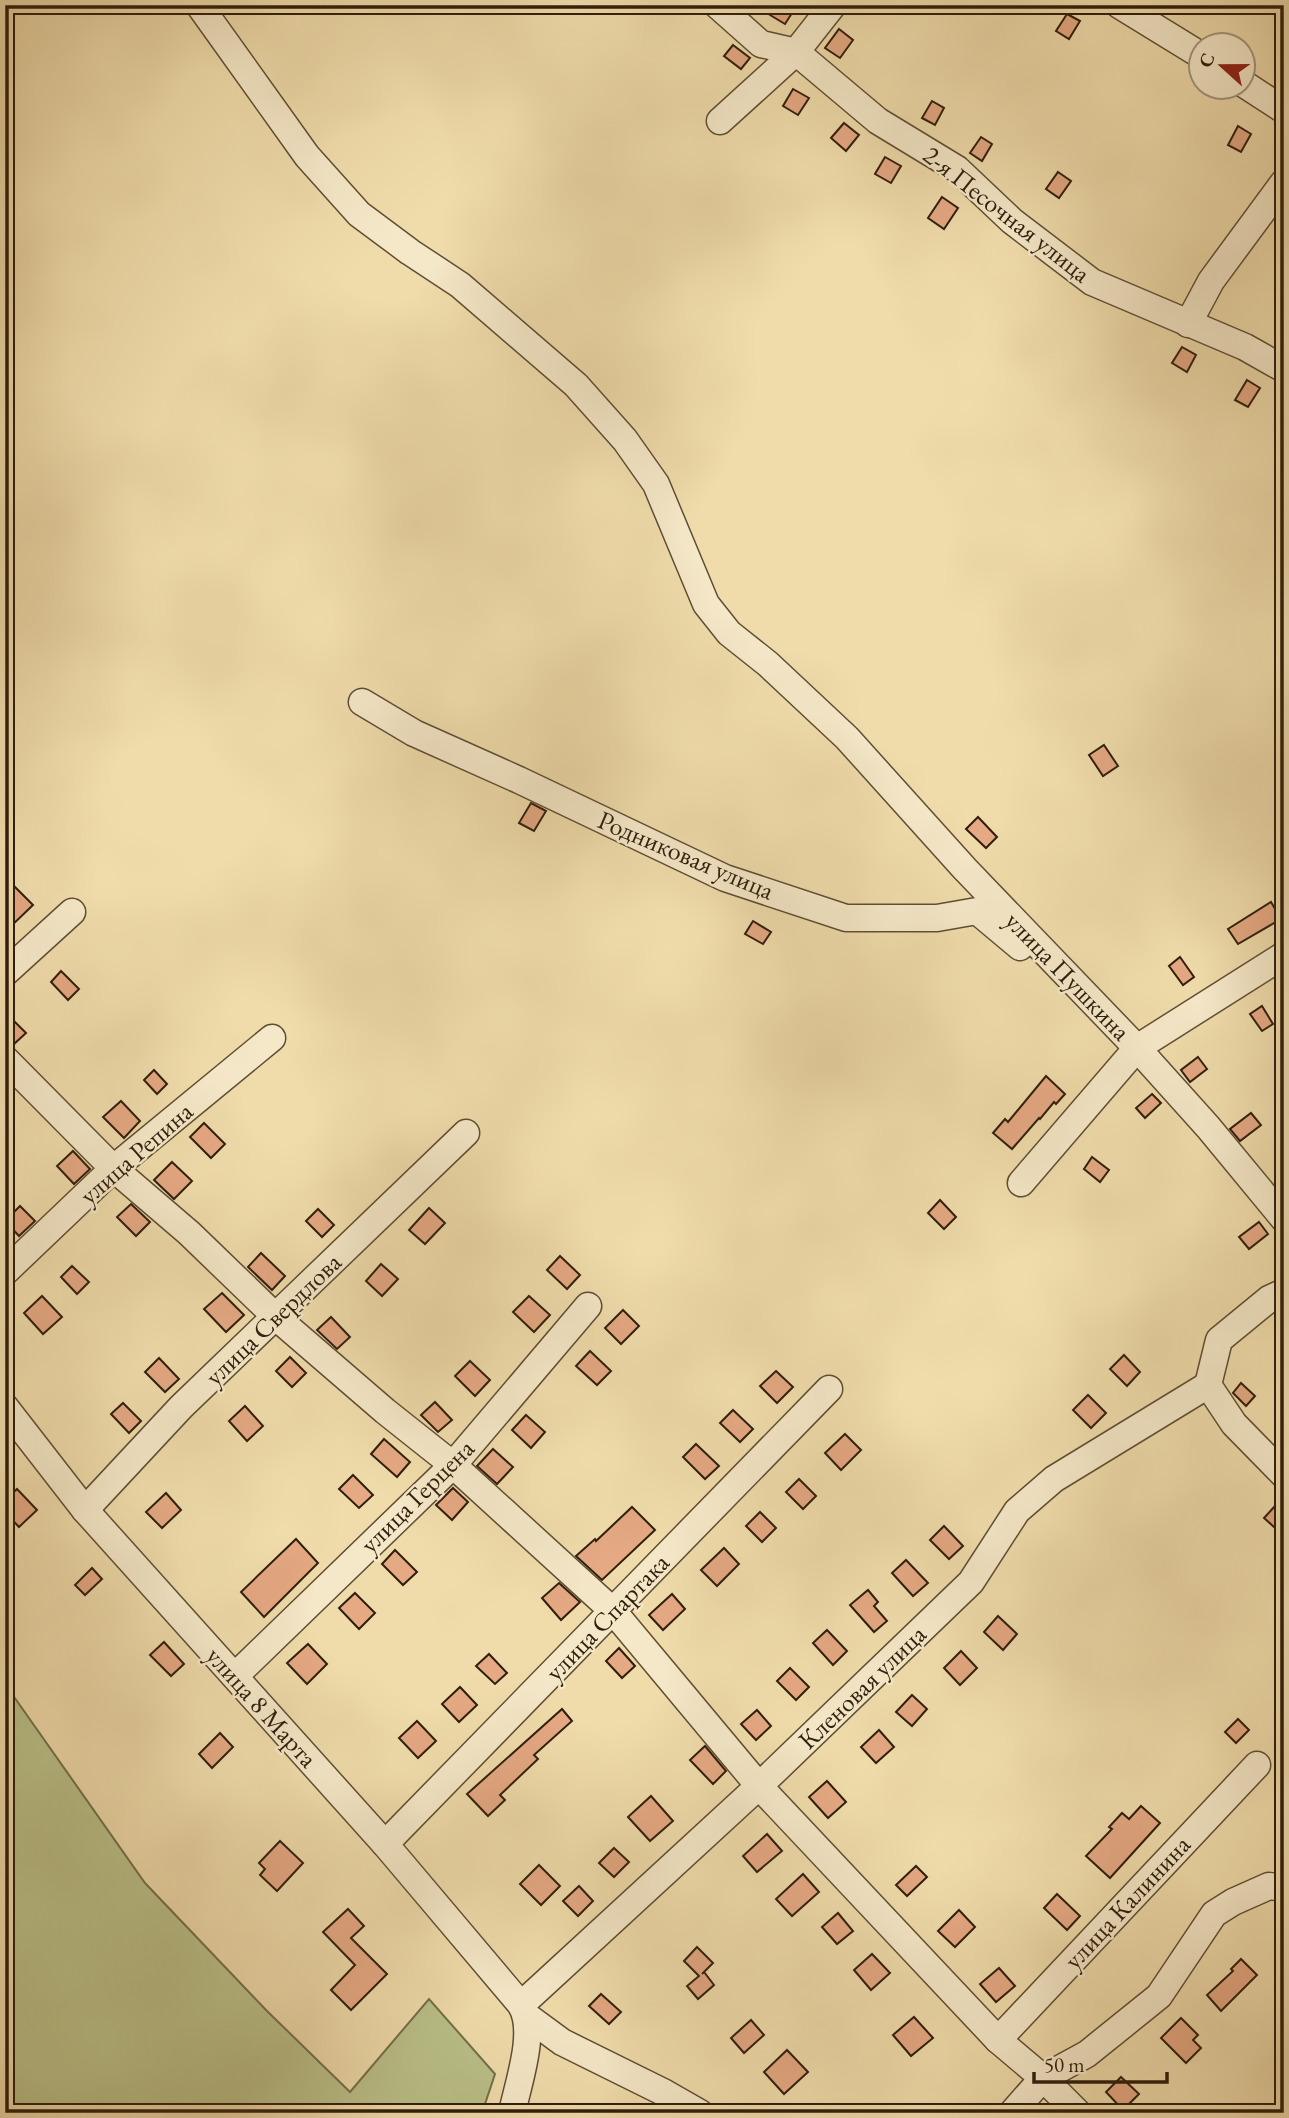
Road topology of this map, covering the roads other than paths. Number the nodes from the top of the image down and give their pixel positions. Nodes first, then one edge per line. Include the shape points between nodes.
1 (199, 5) edge
2 (717, 5) edge
3 (833, 5) edge
4 (1119, 5) edge
5 (1188, 47) edge
6 (796, 52) junction
7 (1258, 93) edge
8 (1283, 109) edge
9 (720, 121) dead end
10 (1284, 182) edge
11 (1188, 324) junction
12 (1284, 369) edge
13 (362, 702) dead end
14 (72, 912) dead end
15 (1284, 955) edge
16 (1058, 965) junction
17 (5, 973) edge
18 (272, 1038) dead end
19 (1138, 1048) junction
20 (5, 1059) edge
21 (466, 1133) dead end
22 (114, 1168) junction
23 (1021, 1183) dead end
24 (1284, 1219) edge
25 (5, 1272) edge
26 (1284, 1292) edge
27 (588, 1306) dead end
28 (276, 1317) junction
29 (1208, 1385) junction
30 (829, 1388) dead end
31 (5, 1407) edge
32 (453, 1465) junction
33 (1284, 1475) edge
34 (85, 1510) junction
35 (613, 1611) junction
36 (235, 1676) junction
37 (1257, 1765) dead end
38 (759, 1786) junction
39 (384, 1844) junction
40 (1284, 1888) edge
41 (524, 2011) junction
42 (998, 2040) junction
43 (1043, 2078) junction
44 (512, 2113) edge
45 (700, 2113) edge
46 (1012, 2113) edge
47 (1078, 2113) edge

1 - 16 street, улица Пушкина via 307,156 359,214 460,285 576,385 625,440 656,484 706,604 729,633 847,738
2 - 6 street, 2-я Песочная улица via 761,44
3 - 6 street
4 - 5 street
6 - 9 street
6 - 11 street, 2-я Песочная улица via 878,121 957,169 1012,221 1092,282
7 - 8 street
10 - 11 street via 1211,281
11 - 12 street, 2-я Песочная улица
13 - 16 street, Родниковая улица via 414,733 725,878 846,918 937,918 977,911 1017,945
14 - 17 street
15 - 19 street
16 - 19 street, улица Пушкина
18 - 22 street, улица Репина
19 - 23 street
19 - 24 street, улица Пушкина
20 - 22 street
21 - 28 street, улица Свердлова
22 - 25 street, улица Репина
22 - 28 street
26 - 29 street via 1219,1340
27 - 32 street, улица Герцена
28 - 32 street
28 - 34 street, улица Свердлова via 181,1407
29 - 33 street via 1234,1424
29 - 38 street, Кленовая улица via 1054,1479 1017,1511 971,1582
30 - 35 street, улица Спартака
31 - 34 street, улица 8 Марта
32 - 35 street
32 - 36 street, улица Герцена
34 - 36 street, улица 8 Марта
35 - 38 street
35 - 39 street, улица Спартака
36 - 39 street, улица 8 Марта
37 - 42 street, улица Калинина
38 - 41 street, Кленовая улица
38 - 42 street
39 - 41 street, улица 8 Марта
40 - 43 street via 1269,1886 1214,1914 1159,1997 1087,2054
41 - 44 street via 527,2038
41 - 45 street, улица 8 Марта via 562,2042
42 - 43 street
43 - 46 street
43 - 47 street

